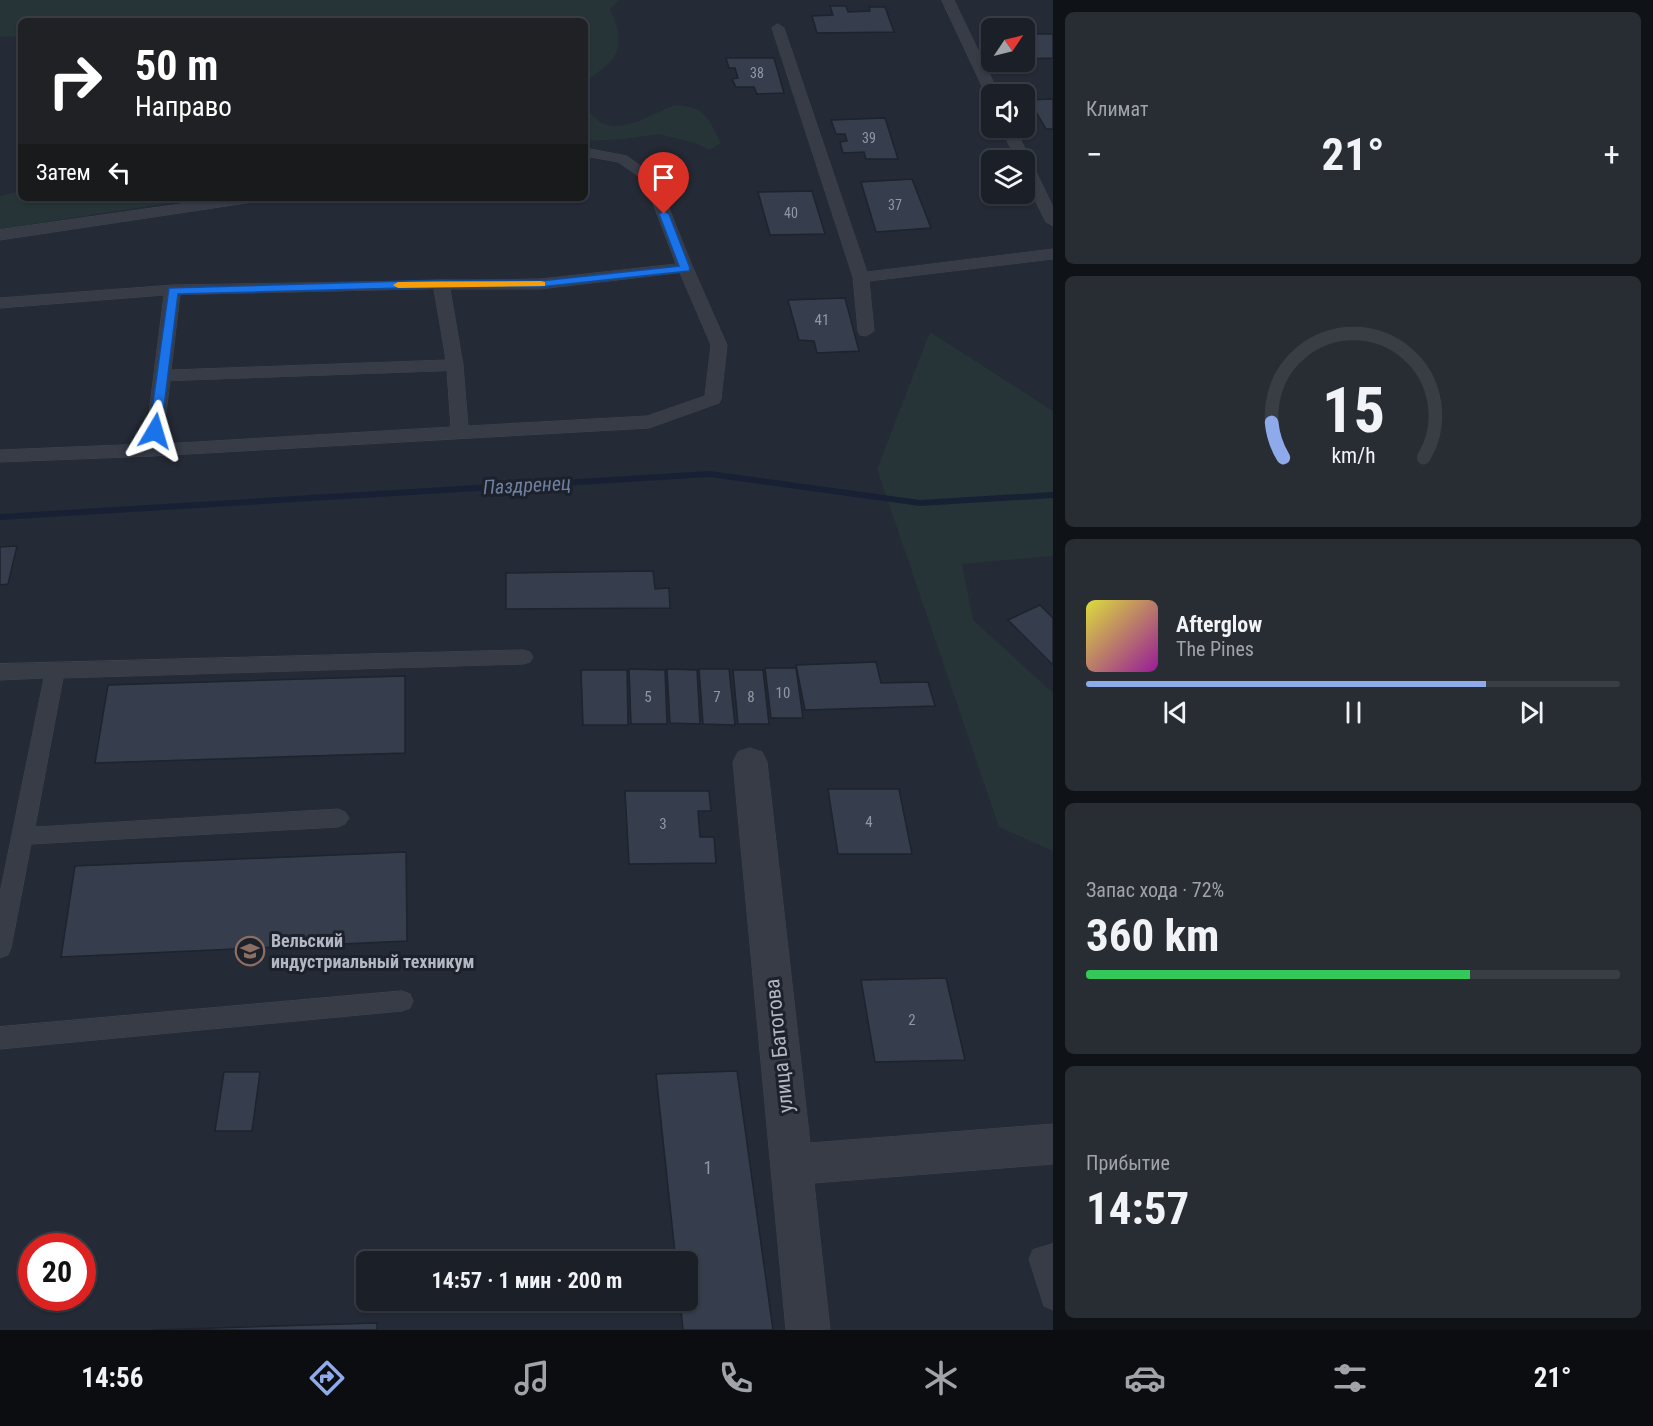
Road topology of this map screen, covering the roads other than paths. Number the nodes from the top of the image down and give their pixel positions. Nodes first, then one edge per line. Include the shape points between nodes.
1 (948, 0) edge
2 (778, 28) dead end
3 (988, 84) edge
4 (588, 153) edge
5 (1035, 184) edge
6 (233, 201) edge
7 (1053, 222) edge
8 (0, 235) edge
9 (1053, 254) edge
10 (685, 268) junction
11 (861, 277) junction
12 (441, 284) junction
13 (173, 290) junction
14 (0, 303) edge
15 (866, 331) dead end
16 (455, 365) junction
17 (162, 376) junction
18 (460, 432) junction
19 (153, 450) junction
20 (0, 456) edge
21 (523, 657) dead end
22 (55, 670) junction
23 (0, 672) edge
24 (750, 762) dead end
25 (338, 818) dead end
26 (24, 837) junction
27 (0, 948) edge
28 (402, 1001) dead end
29 (0, 1038) edge
30 (1053, 1144) edge
31 (791, 1165) junction
32 (1053, 1257) edge
33 (1053, 1297) edge
34 (808, 1330) edge

1 - 3 lane
2 - 11 lane
4 - 10 lane via 622,159 650,178
5 - 7 lane
6 - 8 lane
9 - 11 lane
10 - 12 lane via 540,284
10 - 18 lane via 719,345 712,399 649,422
11 - 15 lane
12 - 13 lane
12 - 16 lane
13 - 14 lane
13 - 17 lane
16 - 17 lane
16 - 18 lane
17 - 19 lane
18 - 19 lane
19 - 20 lane
21 - 22 lane
22 - 23 lane
22 - 26 lane
24 - 31 street, улица Батогова
25 - 26 lane
26 - 27 lane
28 - 29 lane
30 - 31 street
31 - 34 street, улица Батогова
32 - 33 lane via 1042,1259

